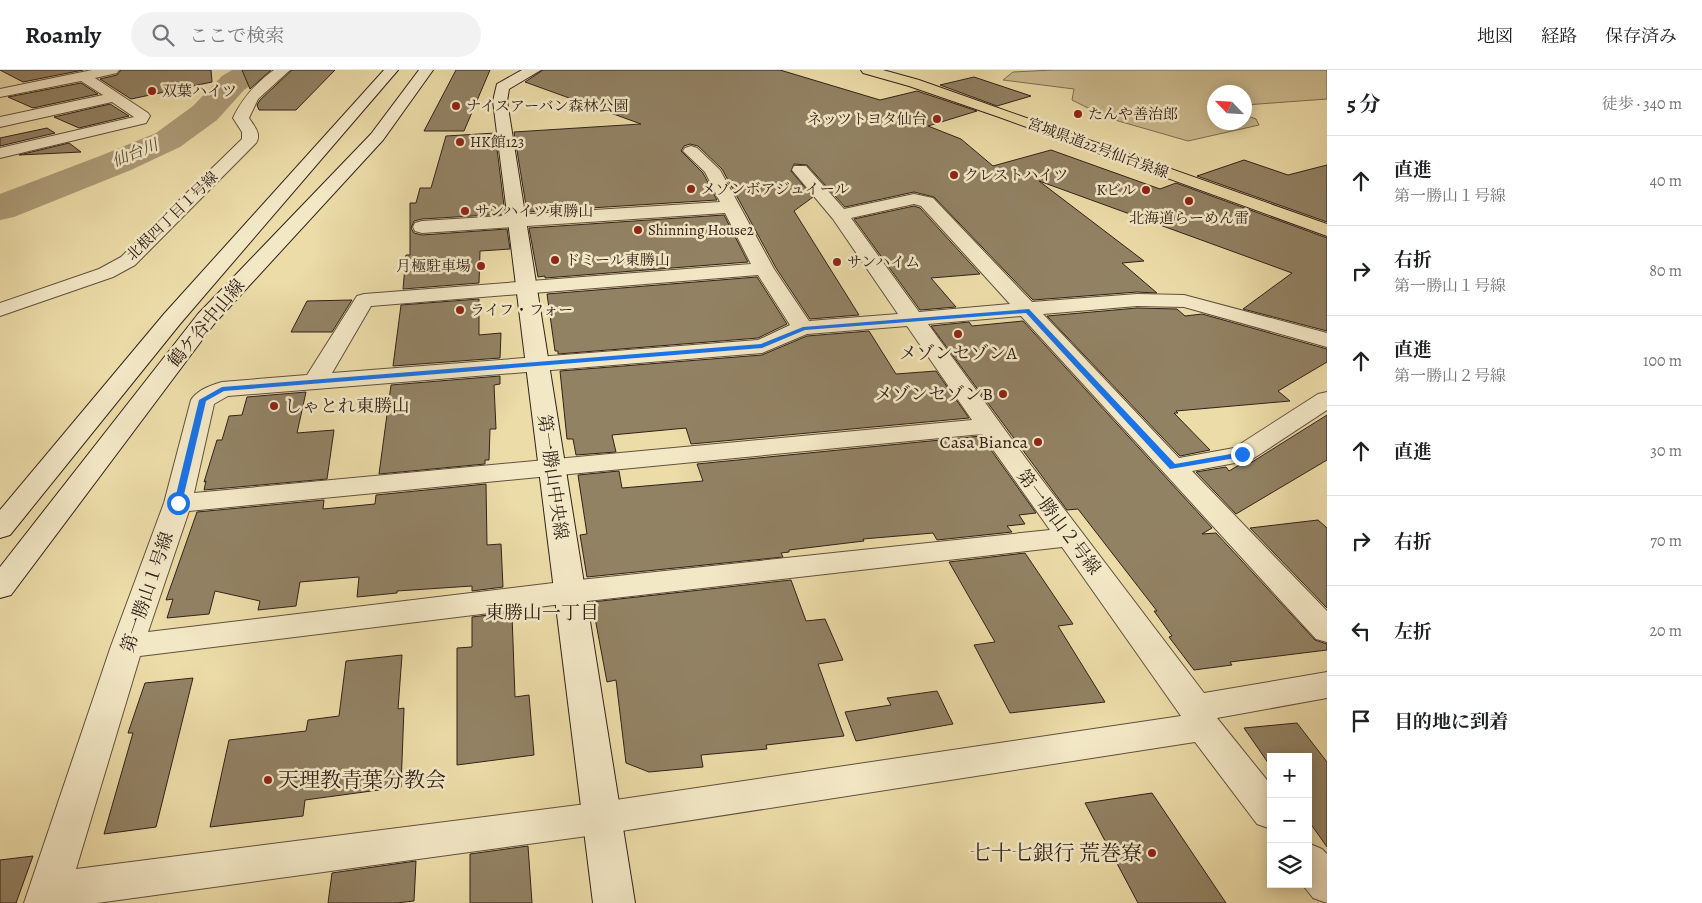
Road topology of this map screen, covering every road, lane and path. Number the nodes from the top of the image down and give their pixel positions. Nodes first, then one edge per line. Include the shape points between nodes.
1 (112, 70) edge
2 (283, 70) edge
3 (391, 70) edge
4 (426, 70) edge
5 (534, 70) edge
6 (868, 70) edge
7 (83, 76) junction
8 (0, 93) edge
9 (115, 97) junction
10 (0, 122) edge
11 (691, 150) dead end
12 (0, 154) edge
13 (800, 170) dead end
14 (731, 207) junction
15 (840, 215) junction
16 (518, 222) junction
17 (422, 228) dead end
18 (1327, 230) edge
19 (764, 269) junction
20 (526, 286) junction
21 (0, 310) edge
22 (1027, 310) junction
23 (913, 319) junction
24 (803, 328) junction
25 (1327, 340) edge
26 (536, 363) junction
27 (315, 381) junction
28 (1327, 399) edge
29 (988, 426) junction
30 (552, 466) junction
31 (1173, 467) junction
32 (178, 503) junction
33 (0, 530) edge
34 (1071, 537) junction
35 (0, 588) edge
36 (570, 592) junction
37 (1327, 631) edge
38 (128, 646) junction
39 (1327, 685) edge
40 (1199, 717) junction
41 (1267, 809) edge
42 (602, 818) junction
43 (1312, 866) edge
44 (1327, 885) edge
45 (47, 897) edge
46 (614, 903) edge

1 - 7 street
2 - 21 street, 北根四丁目１号線 via 257,90 245,106 241,118 250,132 250,140 128,261 106,274
3 - 33 street via 172,320
4 - 35 street, 鶴ケ谷中山線 via 377,137 206,320
5 - 16 street, 第一勝山中央線 via 502,88 500,101
6 - 18 main road, 宮城県道22号仙台泉線 via 1004,114
7 - 8 street
7 - 9 street
9 - 10 street
9 - 12 street via 144,116 141,120
11 - 14 street via 712,170
13 - 15 street, 第一勝山２号線
14 - 16 street
14 - 19 street
15 - 22 street via 914,199 927,202
15 - 23 street, 第一勝山２号線
16 - 17 street
16 - 20 street, 第一勝山中央線
19 - 20 street
19 - 24 street
20 - 26 street, 第一勝山中央線
20 - 27 street via 364,300
22 - 23 street
22 - 25 street via 1137,300 1184,301
22 - 31 street
23 - 24 street
23 - 29 street, 第一勝山２号線
24 - 26 street via 762,346
26 - 27 street, 第一勝山１号線
26 - 30 street, 第一勝山中央線
27 - 32 street, 第一勝山１号線 via 222,389 203,400
28 - 31 street via 1242,454
29 - 30 street
29 - 34 street, 第一勝山２号線
30 - 32 street
30 - 36 street, 第一勝山中央線
31 - 37 street
32 - 38 street, 第一勝山１号線
34 - 36 street
34 - 40 street, 第一勝山２号線
36 - 38 street
36 - 42 street, 第一勝山中央線
38 - 45 street, 第一勝山１号線
39 - 40 street
40 - 41 street, 第一勝山２号線
40 - 42 street
42 - 45 street
42 - 46 street, 第一勝山中央線
43 - 44 street

